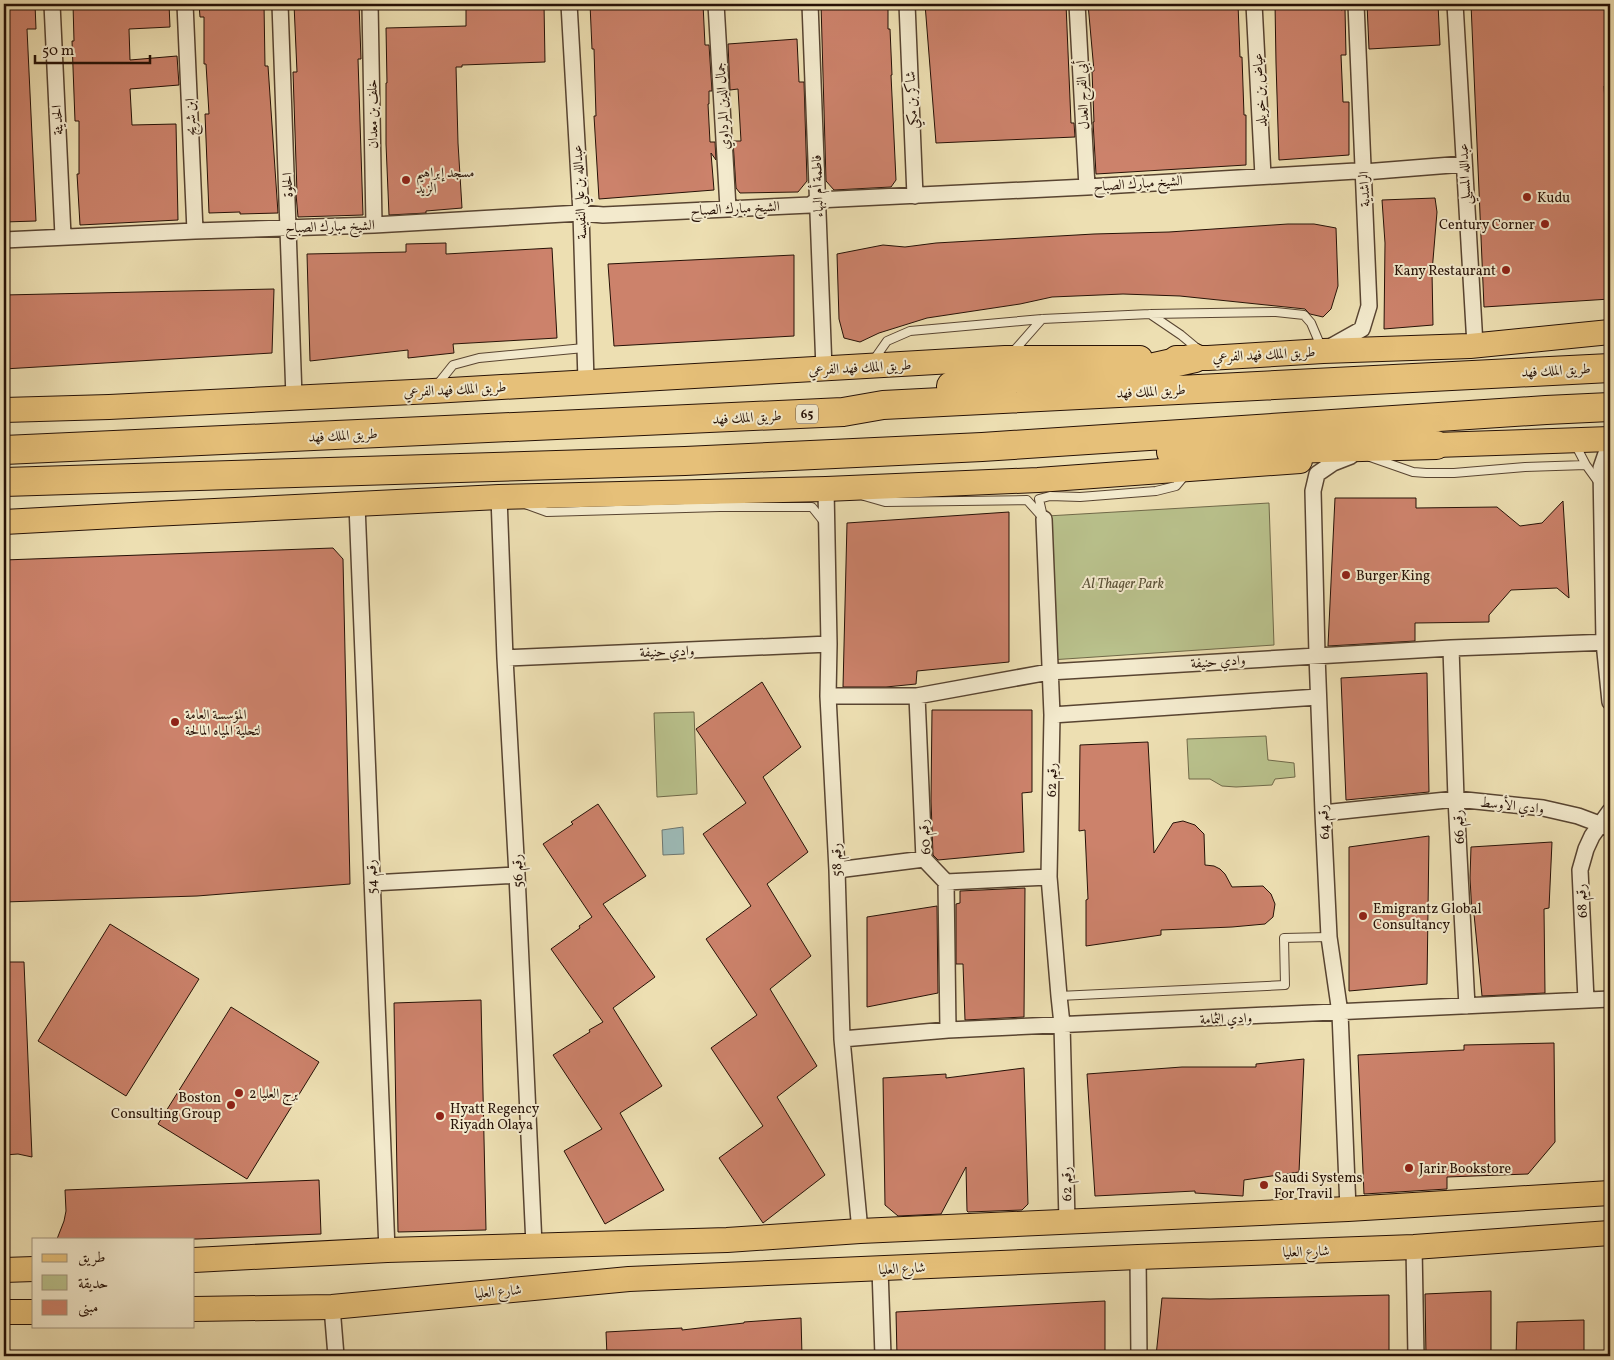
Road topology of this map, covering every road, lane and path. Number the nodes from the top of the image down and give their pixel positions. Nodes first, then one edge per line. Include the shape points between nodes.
1 (52, 4) edge
2 (185, 4) edge
3 (280, 4) edge
4 (370, 4) edge
5 (569, 4) edge
6 (716, 4) edge
7 (810, 4) edge
8 (907, 4) edge
9 (1077, 4) edge
10 (1254, 4) edge
11 (1356, 4) edge
12 (1455, 4) edge
13 (1464, 164) junction
14 (1364, 172) junction
15 (1263, 176) junction
16 (1087, 187) junction
17 (915, 196) junction
18 (817, 200) junction
19 (728, 208) junction
20 (581, 213) junction
21 (374, 224) junction
22 (288, 228) junction
23 (194, 230) junction
24 (63, 236) junction
25 (4, 240) edge
26 (1150, 314) junction
27 (1042, 319) junction
28 (1610, 332) edge
29 (1475, 345) junction
30 (584, 348) junction
31 (1323, 351) junction
32 (1008, 358) junction
33 (1202, 358) junction
34 (869, 366) junction
35 (1610, 368) edge
36 (824, 369) junction
37 (586, 381) junction
38 (433, 390) junction
39 (294, 397) junction
40 (4, 405) edge
41 (883, 406) junction
42 (109, 407) junction
43 (1610, 407) edge
44 (4, 410) edge
45 (4, 418) edge
46 (4, 424) edge
47 (1573, 440) junction
48 (1610, 441) edge
49 (1436, 445) junction
50 (982, 447) junction
51 (4, 450) edge
52 (1357, 455) junction
53 (1586, 464) junction
54 (1189, 469) junction
55 (4, 482) edge
56 (1601, 486) junction
57 (852, 488) junction
58 (826, 489) junction
59 (509, 497) junction
60 (357, 505) junction
61 (4, 509) edge
62 (152, 514) junction
63 (57, 518) junction
64 (1044, 519) junction
65 (4, 522) edge
66 (826, 524) junction
67 (4, 538) edge
68 (1607, 642) edge
69 (829, 644) junction
70 (1451, 648) junction
71 (1316, 655) junction
72 (505, 658) junction
73 (1049, 672) junction
74 (828, 696) junction
75 (917, 696) junction
76 (1318, 697) junction
77 (1610, 702) edge
78 (1052, 715) junction
79 (1456, 799) junction
80 (1610, 811) edge
81 (1323, 813) junction
82 (1605, 826) edge
83 (924, 859) junction
84 (836, 870) junction
85 (518, 875) junction
86 (1050, 877) junction
87 (946, 882) junction
88 (372, 883) junction
89 (1329, 937) junction
90 (1059, 996) junction
91 (1586, 1000) junction
92 (1610, 1000) edge
93 (1467, 1006) junction
94 (1340, 1013) junction
95 (1062, 1024) junction
96 (948, 1030) junction
97 (842, 1038) junction
98 (1610, 1193) edge
99 (1348, 1209) junction
100 (1067, 1221) junction
101 (860, 1231) junction
102 (1610, 1233) edge
103 (728, 1240) junction
104 (633, 1242) junction
105 (534, 1245) junction
106 (1414, 1247) junction
107 (387, 1250) junction
108 (1138, 1257) junction
109 (195, 1260) edge
110 (32, 1269) edge
111 (880, 1269) junction
112 (4, 1270) edge
113 (725, 1276) junction
114 (629, 1279) junction
115 (332, 1307) junction
116 (195, 1309) edge
117 (4, 1312) edge
118 (32, 1312) edge
119 (336, 1356) edge
120 (883, 1356) edge
121 (1139, 1356) edge
122 (1416, 1356) edge

1 - 24 street, الحديثة
2 - 23 street, ابن شريح
3 - 22 street, الحلوة
4 - 21 street, خلف بن معدان
5 - 20 street, عبدالله بن علي النفيسة
6 - 19 street, جمال الدين المرداوي
7 - 18 street, فاطمة أم البهاء
8 - 17 street, شاكر بن مكي
9 - 16 street, أبي الفرج العدل
10 - 15 street, عياض بن خويلد
11 - 14 street, الراشدية
12 - 13 street, عبدالله المسيلي
13 - 14 street, الشيخ مبارك الصباح
13 - 29 street, عبدالله المسيلي
14 - 15 street, الشيخ مبارك الصباح
14 - 31 street, الراشدية via 1369,306 1362,329
15 - 16 street, الشيخ مبارك الصباح
16 - 17 street, الشيخ مبارك الصباح
17 - 18 street, الشيخ مبارك الصباح
18 - 19 street, الشيخ مبارك الصباح via 810,205
18 - 36 street, فاطمة أم البهاء
19 - 20 street, الشيخ مبارك الصباح via 603,215
20 - 21 street, الشيخ مبارك الصباح
20 - 30 street, عبدالله بن علي النفيسة
21 - 22 street, الشيخ مبارك الصباح
22 - 23 street, الشيخ مبارك الصباح
22 - 39 street, الحلوة
23 - 24 street, الشيخ مبارك الصباح
24 - 25 street, الشيخ مبارك الصباح
26 - 27 lane
26 - 31 lane via 1276,312 1304,315
26 - 33 lane via 1181,335
27 - 32 lane
27 - 34 lane via 910,330 887,341
28 - 29 main road, طريق الملك فهد الفرعي
29 - 31 main road, طريق الملك فهد الفرعي
30 - 37 street, عبدالله بن علي النفيسة
30 - 38 lane via 479,358 453,365
31 - 33 main road, طريق الملك فهد الفرعي
32 - 33 main road, طريق الملك فهد الفرعي
32 - 34 main road, طريق الملك فهد الفرعي
33 - 41 highway via 1141,370 1034,376 950,386
34 - 36 main road, طريق الملك فهد الفرعي
35 - 41 highway, طريق الملك فهد / 65
36 - 37 main road, طريق الملك فهد الفرعي
37 - 38 main road, طريق الملك فهد الفرعي
38 - 39 main road, طريق الملك فهد الفرعي
39 - 42 main road, طريق الملك فهد الفرعي
40 - 42 main road
41 - 51 highway, طريق الملك فهد / 65 via 843,412
42 - 44 main road
42 - 45 main road
42 - 46 main road via 52,420
43 - 50 highway
47 - 48 main road
47 - 49 main road
47 - 53 lane
48 - 56 street via 1601,468
49 - 50 highway via 1052,454
49 - 52 main road
50 - 55 highway via 675,461
52 - 53 lane via 1426,474
52 - 54 main road
52 - 71 street, رقم 64 via 1333,463 1317,474 1312,491
53 - 56 lane
54 - 57 main road
54 - 64 lane, رقم 62 via 1176,486 1156,491 1038,499
56 - 68 street
57 - 58 main road
57 - 64 lane via 863,496 885,502 1028,500
58 - 59 main road
58 - 66 street, رقم 58
59 - 60 main road
59 - 66 lane via 547,512 812,507
59 - 72 street, رقم 56
60 - 62 main road
60 - 88 street, رقم 54
61 - 62 main road via 108,506
62 - 63 main road
63 - 65 main road
63 - 67 main road via 25,537
64 - 73 street, رقم 62
66 - 69 street, رقم 58
68 - 70 street, وادي حنيفة
68 - 77 street
69 - 72 street, وادي حنيفة
69 - 74 street, رقم 58
70 - 71 street, وادي حنيفة
70 - 79 street, رقم 66
71 - 73 street, وادي حنيفة
71 - 76 street, رقم 64
72 - 85 street, رقم 56
73 - 75 street, وادي حنيفة
73 - 78 street, رقم 62
74 - 75 street, وادي حنيفة
74 - 84 street, رقم 58
75 - 83 street, رقم 60
76 - 78 street
76 - 81 street, رقم 64
78 - 86 street, رقم 62
79 - 81 street, وادي الأوسط
79 - 82 street, وادي الأوسط via 1543,808
79 - 93 street, رقم 66
80 - 82 street, رقم 68
81 - 89 street, رقم 64
82 - 91 street, رقم 68 via 1592,836 1580,870
83 - 84 street
83 - 87 street, رقم 60
84 - 97 street, رقم 58
85 - 88 street
85 - 105 street, رقم 56
86 - 87 street
86 - 90 street, رقم 62
87 - 96 street
88 - 107 street, رقم 54
89 - 90 lane via 1284,938 1285,986
89 - 94 street, رقم 64
90 - 95 street, رقم 62
91 - 92 street, وادي الثمامة
91 - 93 street, وادي الثمامة
93 - 94 street, وادي الثمامة
94 - 95 street, وادي الثمامة
94 - 99 street, رقم 64
95 - 96 street, وادي الثمامة
95 - 100 street, رقم 62
96 - 97 street, وادي الثمامة
97 - 101 street, رقم 58
98 - 99 main road
99 - 100 main road
100 - 101 main road
101 - 103 main road
102 - 106 main road, شارع العليا
103 - 104 main road
103 - 113 main road via 703,1247 694,1261 704,1273
104 - 105 main road
104 - 114 main road via 646,1250 647,1260 644,1271
105 - 107 main road
106 - 108 main road, شارع العليا
106 - 122 street
107 - 109 main road
108 - 111 main road, شارع العليا
108 - 121 street
110 - 112 main road
111 - 113 main road, شارع العليا
111 - 120 street
113 - 114 main road, شارع العليا
114 - 115 main road, شارع العليا
115 - 116 main road, شارع العليا
115 - 119 street
117 - 118 main road

